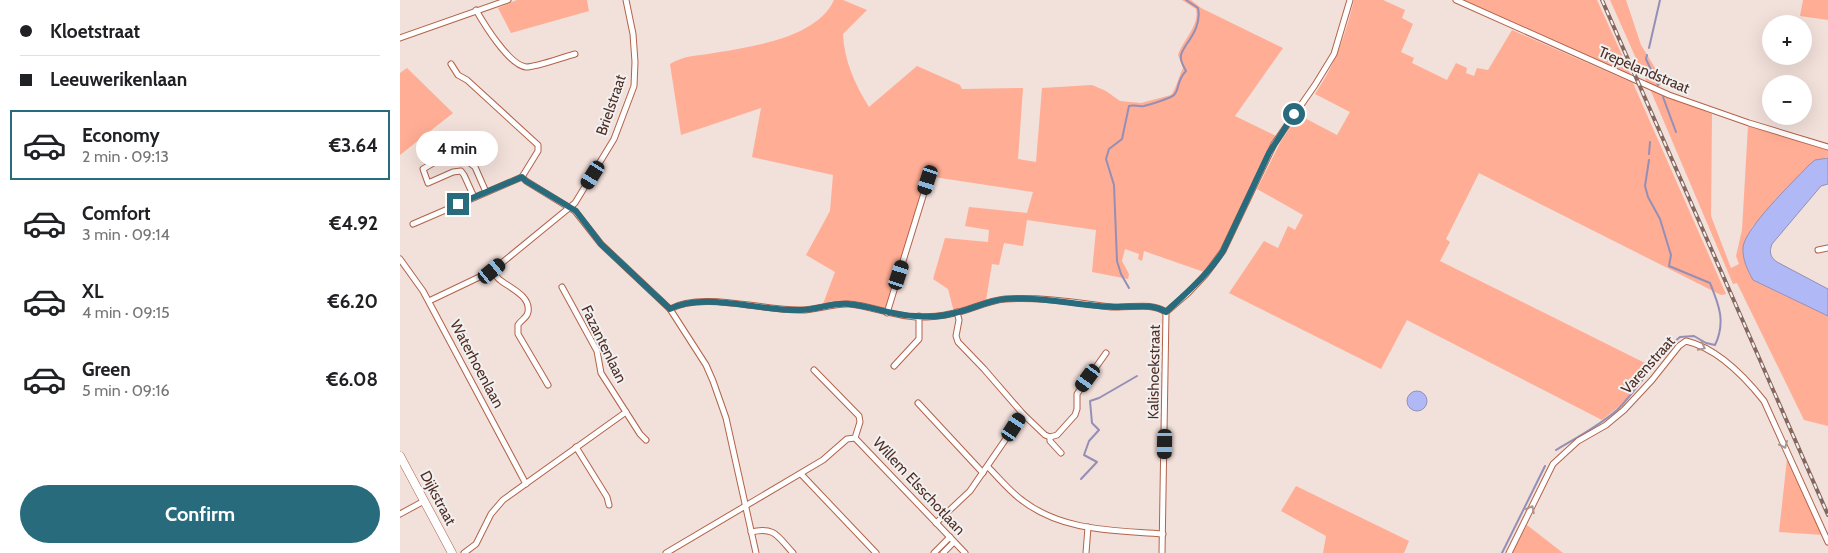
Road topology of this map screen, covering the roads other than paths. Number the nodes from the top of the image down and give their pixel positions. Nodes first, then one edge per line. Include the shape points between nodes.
1 (508, 0) edge
2 (626, 0) edge
3 (1350, 0) edge
4 (1456, 0) edge
5 (476, 10) junction
6 (400, 38) edge
7 (575, 54) dead end
8 (451, 64) dead end
9 (1828, 147) edge
10 (522, 177) junction
11 (928, 180) dead end
12 (486, 192) junction
13 (474, 197) junction
14 (571, 207) junction
15 (413, 224) dead end
16 (1828, 248) edge
17 (1818, 250) dead end
18 (400, 260) edge
19 (492, 271) junction
20 (562, 287) dead end
21 (429, 301) junction
22 (670, 309) junction
23 (957, 312) junction
24 (1166, 312) junction
25 (887, 313) junction
26 (919, 316) junction
27 (1106, 353) dead end
28 (894, 366) dead end
29 (814, 370) dead end
30 (548, 385) dead end
31 (918, 403) dead end
32 (626, 412) junction
33 (1023, 414) junction
34 (1050, 437) junction
35 (855, 438) junction
36 (646, 440) dead end
37 (576, 447) junction
38 (1061, 453) dead end
39 (400, 456) edge
40 (988, 467) junction
41 (983, 473) junction
42 (801, 474) junction
43 (526, 484) junction
44 (424, 501) junction
45 (609, 504) dead end
46 (745, 506) junction
47 (400, 514) edge
48 (936, 523) junction
49 (1088, 527) junction
50 (750, 532) junction
51 (1163, 534) junction
52 (950, 538) junction
53 (954, 542) junction
54 (1828, 542) edge
55 (452, 553) edge
56 (464, 553) edge
57 (666, 553) edge
58 (756, 553) edge
59 (793, 553) edge
60 (876, 553) edge
61 (934, 553) edge
62 (943, 553) edge
63 (964, 553) edge
64 (1086, 553) edge
65 (1162, 553) edge
66 (1509, 553) edge

1 - 5 street
2 - 14 street, Brielstraat via 635,62 634,86 614,138
3 - 24 street via 1334,54 1274,144 1223,251 1206,274
4 - 9 street, Trepelandstraat via 1669,95
5 - 6 street
5 - 7 street via 495,42 520,65 532,66
8 - 10 street via 458,75 538,145 538,151
10 - 12 street
10 - 14 street
11 - 25 street
12 - 13 street
12 - 13 street via 475,167 452,150 423,169 428,183 461,171
13 - 15 street
14 - 19 street, Brielstraat
14 - 22 street via 601,244
16 - 17 street
18 - 21 street, Waterhoenlaan
19 - 21 street, Brielstraat
19 - 30 street via 518,292 527,304 528,312 518,325 518,334
20 - 32 street, Fazantenlaan via 597,351 601,373
21 - 43 street, Waterhoenlaan
22 - 25 street via 692,303 789,310 850,304
22 - 46 street via 713,381 726,418
23 - 24 street via 1006,299 1117,307 1152,306
23 - 26 street
23 - 33 street via 958,342
24 - 51 street, Kalishoekstraat
25 - 26 street
26 - 28 street via 919,339
27 - 34 street via 1077,394 1075,415 1057,435
29 - 35 street via 859,416
31 - 41 street
32 - 36 street, Fazantenlaan
32 - 37 street
33 - 34 street
33 - 40 street
34 - 38 street
35 - 42 street via 847,439
35 - 48 street, Willem Elsschotlaan
37 - 43 street
37 - 45 street
39 - 44 main road, Dijkstraat
40 - 41 street
40 - 49 street via 1035,509 1074,526
41 - 48 street via 970,491
42 - 46 street
42 - 60 street
43 - 56 street via 496,508 476,544
44 - 47 street
44 - 55 main road, Dijkstraat
46 - 50 street
46 - 57 street
48 - 52 street, Willem Elsschotlaan
49 - 51 street
49 - 64 street
50 - 58 street
50 - 59 street via 772,532
51 - 65 street, Kalishoekstraat
52 - 53 street, Willem Elsschotlaan
52 - 61 street
53 - 62 street
53 - 63 street, Willem Elsschotlaan
66 -> 54 street, Varenstraat via 1553,464 1578,441 1624,410 1686,341 1716,355 1764,401

